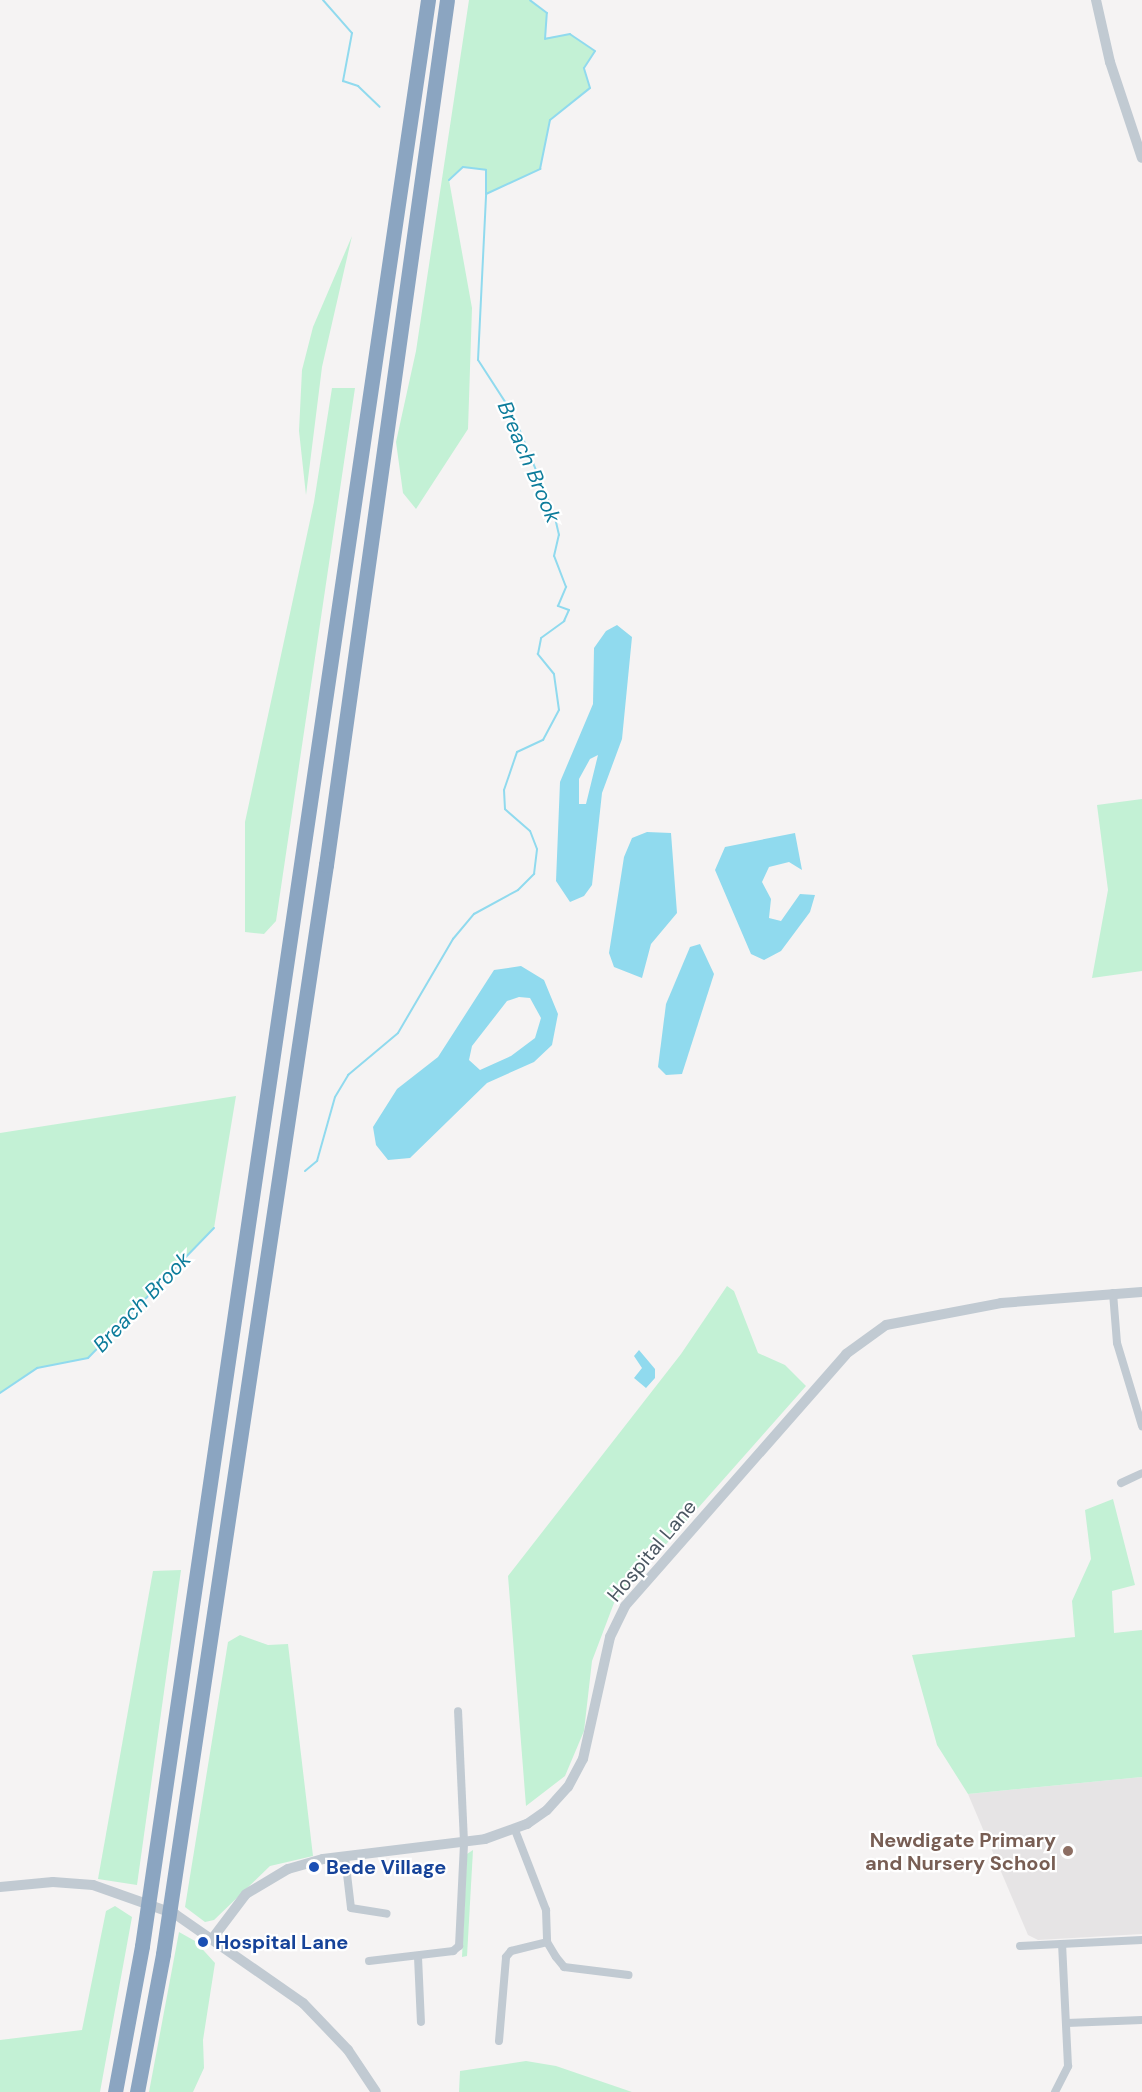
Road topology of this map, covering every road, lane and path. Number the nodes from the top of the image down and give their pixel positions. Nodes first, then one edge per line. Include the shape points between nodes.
1 (428, 0) edge
2 (447, 0) edge
3 (1096, 0) edge
4 (1142, 158) edge
5 (1142, 1292) edge
6 (1113, 1293) junction
7 (1141, 1422) edge
8 (1142, 1473) edge
9 (1121, 1483) dead end
10 (458, 1712) dead end
11 (514, 1830) junction
12 (464, 1842) junction
13 (345, 1857) junction
14 (0, 1887) edge
15 (387, 1914) dead end
16 (212, 1939) junction
17 (1142, 1940) edge
18 (547, 1942) junction
19 (1062, 1944) junction
20 (1020, 1946) dead end
21 (418, 1957) junction
22 (369, 1961) dead end
23 (629, 1975) dead end
24 (1142, 2020) edge
25 (421, 2022) dead end
26 (1066, 2024) junction
27 (499, 2041) dead end
28 (115, 2092) edge
29 (137, 2092) edge
30 (376, 2092) edge
31 (1055, 2092) edge

1 - 28 highway via 142,1946
2 - 29 highway via 327,865 163,1954
3 - 4 street via 1110,62
5 - 6 street, Hospital Lane
6 - 7 street via 1117,1343
6 - 11 street, Hospital Lane via 1001,1303 903,1318 846,1354 625,1606 610,1637 591,1733 576,1774 547,1810
8 - 9 street
10 - 12 street
11 - 12 street, Hospital Lane
11 - 18 street via 546,1910
12 - 13 street, Hospital Lane
12 - 21 street via 459,1946
13 - 15 street via 351,1908
13 - 16 street, Hospital Lane via 306,1863 262,1881 235,1906
14 - 16 street via 52,1882 102,1887 133,1896 188,1922
16 - 30 street via 313,2012
17 - 19 street
18 - 23 street via 564,1966
18 - 27 street via 518,1949 506,1957
19 - 20 street
19 - 26 street
21 - 22 street
21 - 25 street
24 - 26 street
26 - 31 street via 1068,2066

